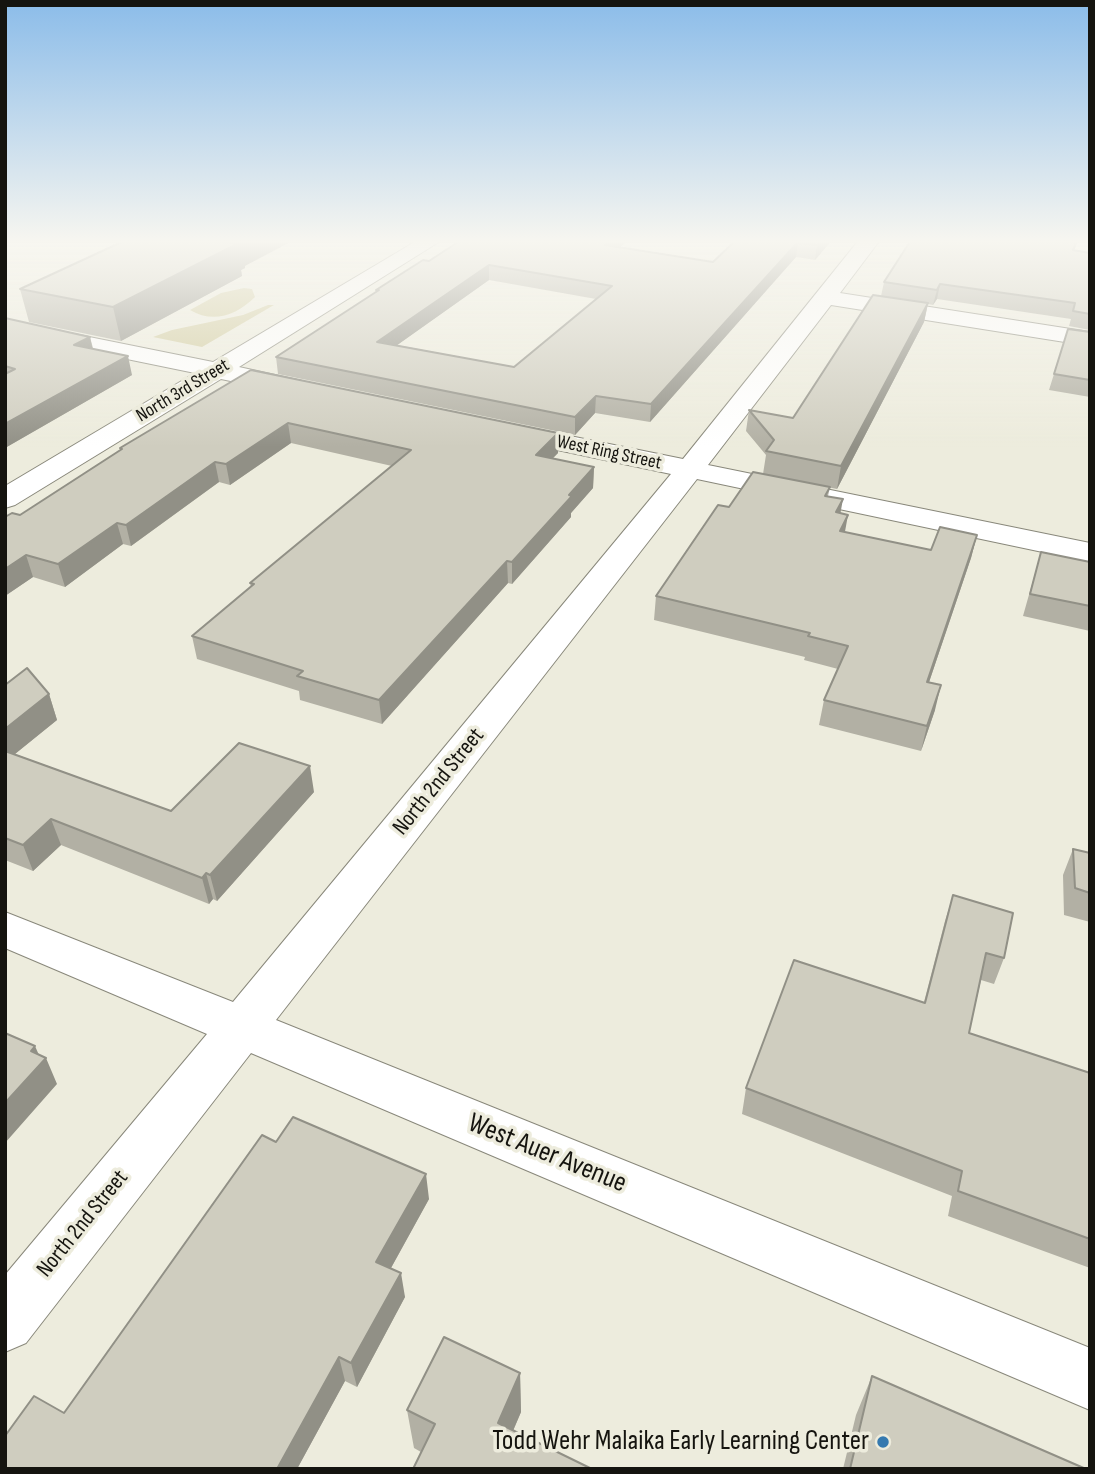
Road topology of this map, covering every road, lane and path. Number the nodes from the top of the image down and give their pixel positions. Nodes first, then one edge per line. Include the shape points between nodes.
1 (318, 309) edge
2 (819, 309) edge
3 (896, 309) edge
4 (5, 327) edge
5 (1090, 339) edge
6 (217, 370) junction
7 (312, 390) edge
8 (483, 426) edge
9 (692, 470) junction
10 (5, 499) edge
11 (1090, 553) edge
12 (5, 929) edge
13 (240, 1027) junction
14 (5, 1322) edge
15 (1090, 1379) edge

1 - 6 street, North 3rd Street
2 - 9 street, North 2nd Street
3 - 5 street
4 - 6 street
6 - 7 street
6 - 10 street, North 3rd Street
8 - 9 street, West Ring Street
9 - 11 street, West Ring Street
9 - 13 street, North 2nd Street
12 - 13 street, West Auer Avenue
13 - 14 street, North 2nd Street
13 - 15 street, West Auer Avenue

